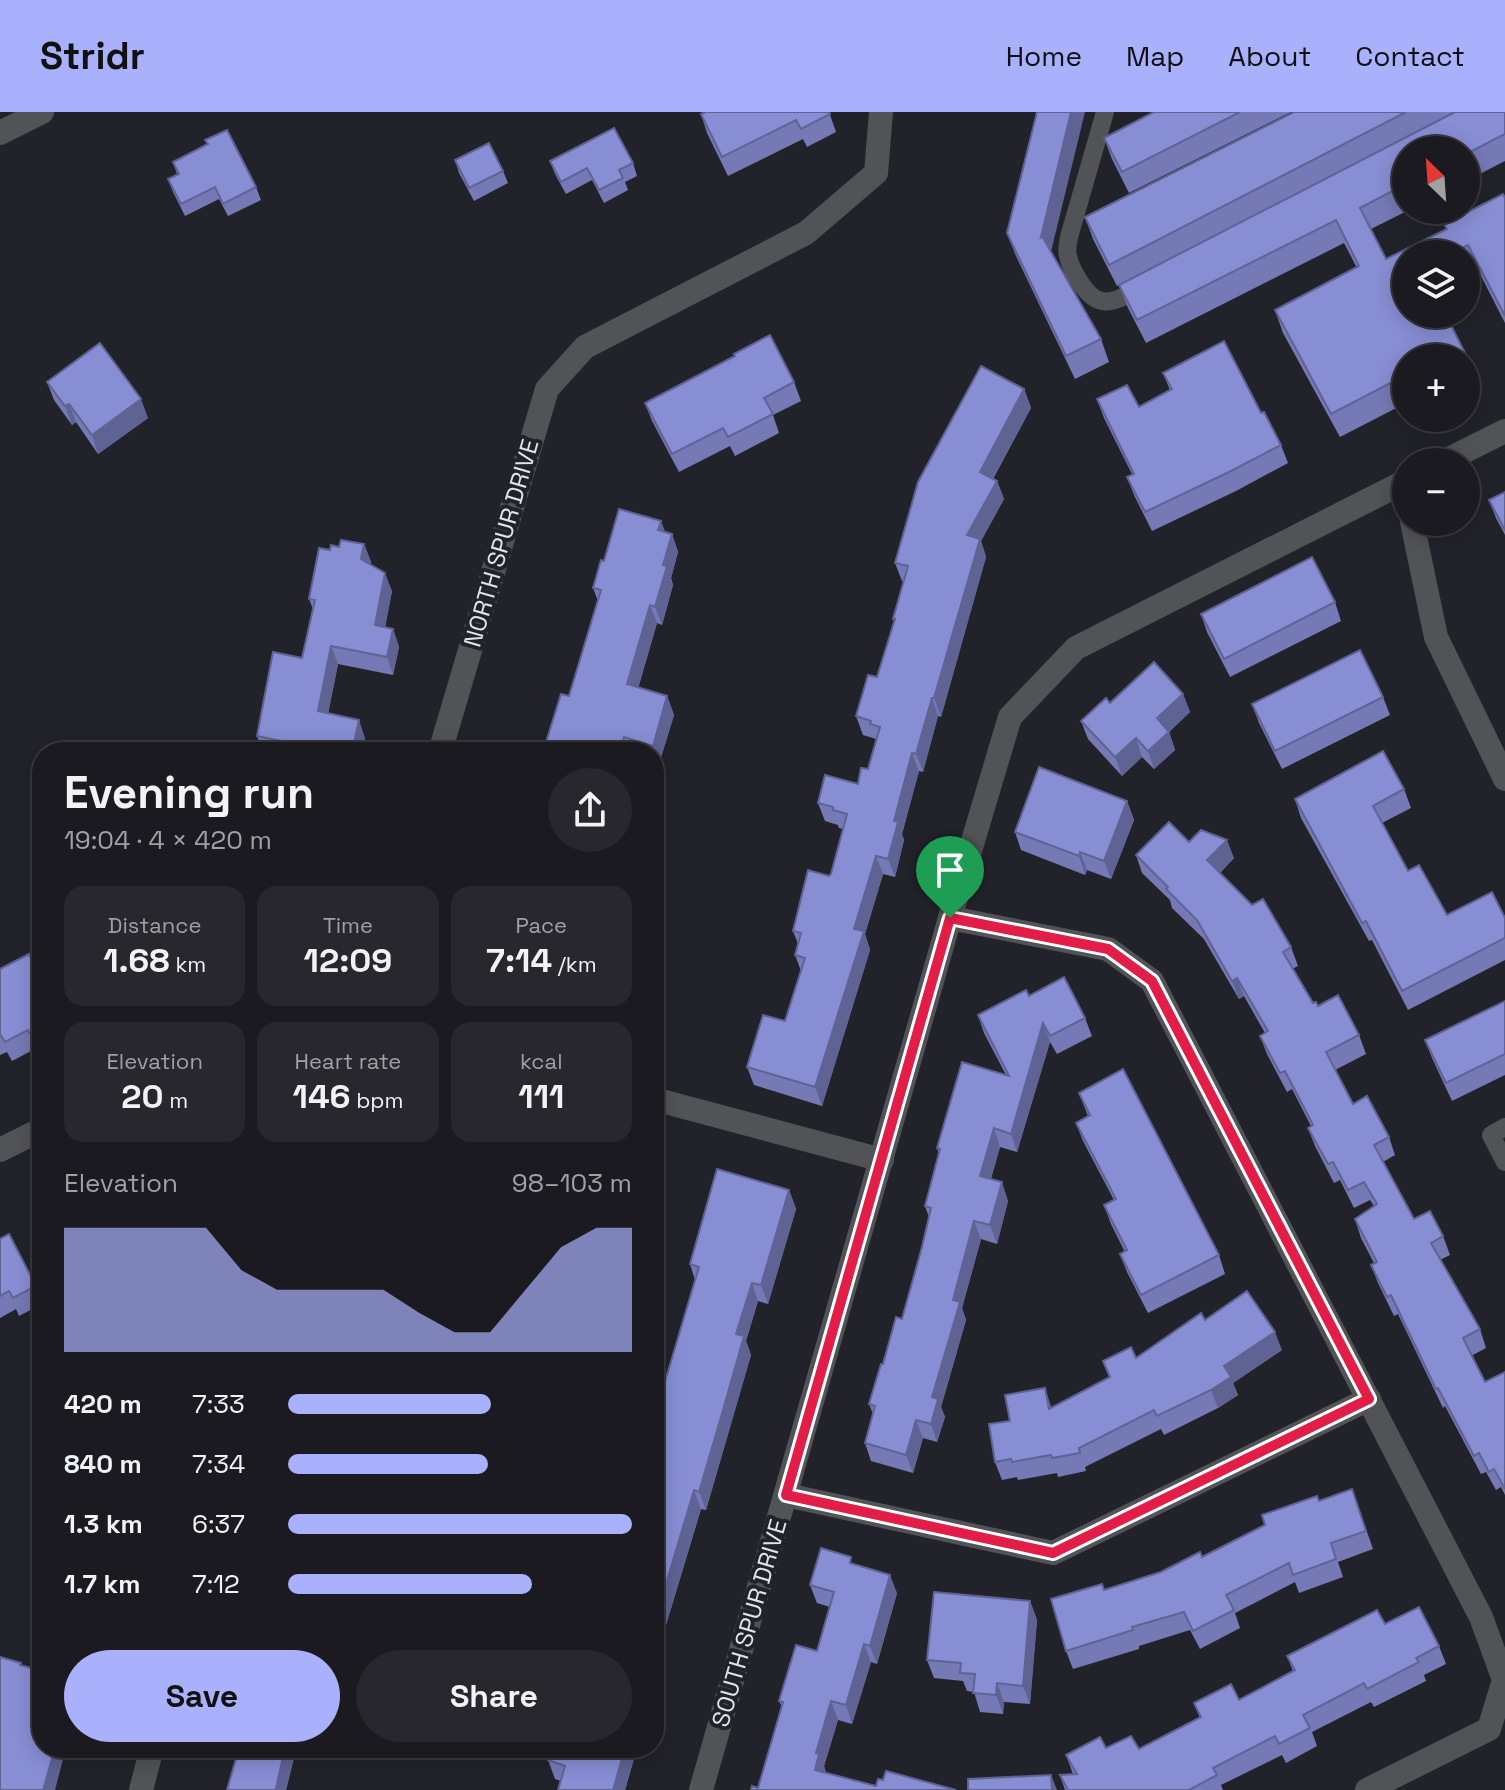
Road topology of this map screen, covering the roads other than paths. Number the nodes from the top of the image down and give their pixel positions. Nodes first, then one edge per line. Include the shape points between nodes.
1 (42, 112) edge
2 (881, 112) edge
3 (1105, 112) edge
4 (0, 133) edge
5 (1121, 140) edge
6 (1093, 154) junction
7 (1097, 224) edge
8 (1069, 237) junction
9 (1159, 278) edge
10 (1505, 431) edge
11 (1471, 448) edge
12 (1392, 490) edge
13 (1415, 536) edge
14 (443, 742) edge
15 (1505, 779) edge
16 (950, 918) junction
17 (664, 1102) edge
18 (1505, 1127) edge
19 (32, 1134) edge
20 (0, 1150) edge
21 (882, 1160) junction
22 (1505, 1162) edge
23 (1369, 1399) junction
24 (786, 1495) junction
25 (149, 1758) edge
26 (141, 1790) edge
27 (701, 1790) edge
28 (1367, 1790) edge

1 - 4 street
2 - 14 street, NORTH SPUR DRIVE via 876,173 806,233 585,347 547,389
3 - 6 lane
5 - 6 lane
6 - 8 lane
7 - 8 lane
8 - 9 lane via 1067,254 1074,271 1088,294 1102,301 1118,299
10 - 11 street
12 - 16 street, SOUTH SPUR DRIVE via 1076,648 1010,717
13 - 15 street via 1436,637
16 - 21 street, SOUTH SPUR DRIVE
16 - 23 street via 1108,949 1152,981
17 - 21 street
18 - 22 lane via 1491,1135
19 - 20 street
21 - 24 street, SOUTH SPUR DRIVE
23 - 24 street via 1053,1553
23 - 28 street via 1481,1617 1504,1680 1489,1729
24 - 27 street, SOUTH SPUR DRIVE
25 - 26 street

